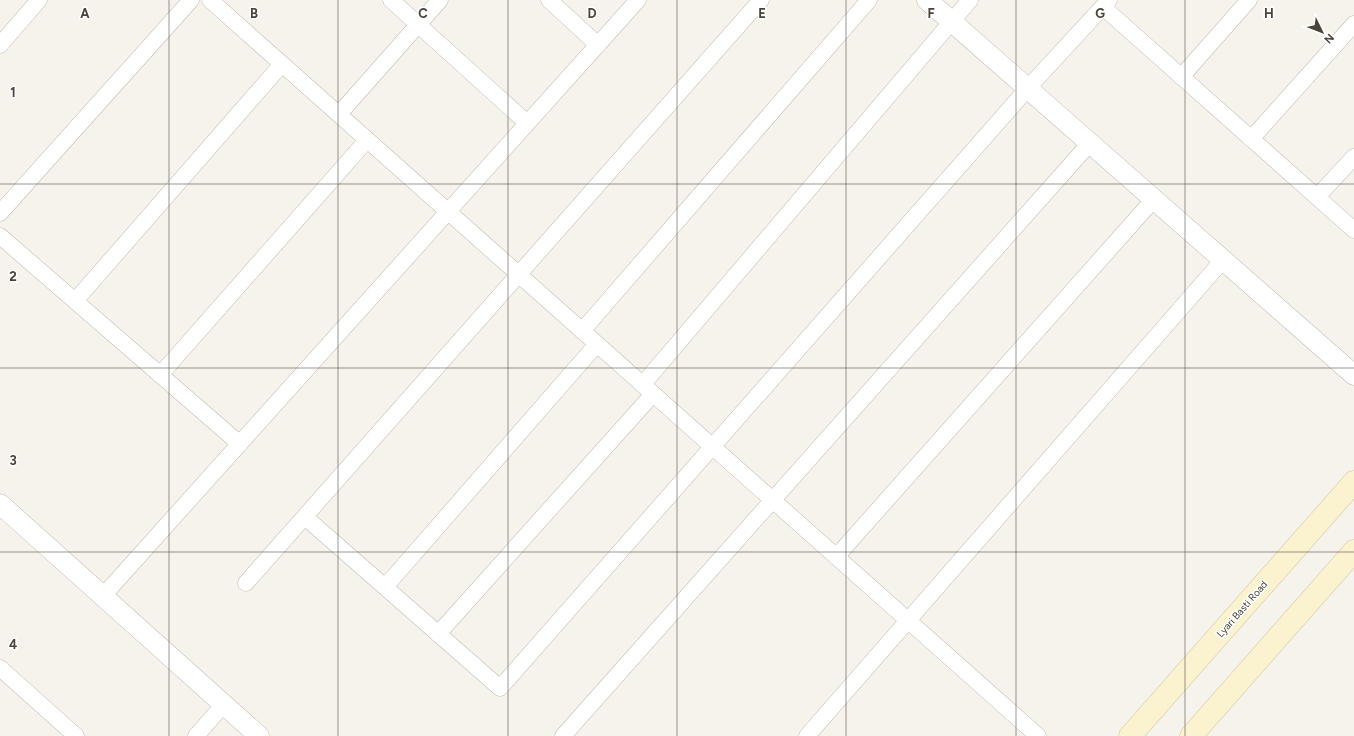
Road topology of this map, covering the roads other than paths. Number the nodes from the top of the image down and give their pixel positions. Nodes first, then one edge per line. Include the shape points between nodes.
1 (39, 0) edge
2 (191, 0) edge
3 (210, 0) edge
4 (391, 0) edge
5 (440, 0) edge
6 (548, 0) edge
7 (638, 0) edge
8 (761, 0) edge
9 (870, 0) edge
10 (927, 0) edge
11 (970, 0) edge
12 (1249, 0) edge
13 (1106, 4) edge
14 (952, 21) junction
15 (418, 24) junction
16 (1354, 24) edge
17 (0, 45) edge
18 (598, 45) junction
19 (282, 64) junction
20 (1181, 77) junction
21 (1028, 88) junction
22 (338, 114) junction
23 (528, 123) junction
24 (1251, 139) junction
25 (367, 140) junction
26 (1090, 143) junction
27 (1354, 156) edge
28 (1318, 197) junction
29 (1154, 198) junction
30 (448, 212) junction
31 (0, 213) edge
32 (1354, 230) edge
33 (0, 236) edge
34 (1223, 260) junction
35 (518, 274) junction
36 (75, 301) junction
37 (582, 331) junction
38 (596, 344) junction
39 (160, 375) junction
40 (1354, 375) edge
41 (648, 389) junction
42 (240, 444) junction
43 (713, 447) junction
44 (1354, 482) edge
45 (773, 500) junction
46 (0, 504) edge
47 (305, 517) junction
48 (1354, 551) edge
49 (836, 556) junction
50 (246, 583) dead end
51 (386, 587) junction
52 (103, 596) junction
53 (908, 620) junction
54 (438, 634) junction
55 (0, 668) edge
56 (224, 704) junction
57 (76, 736) edge
58 (196, 736) edge
59 (259, 736) edge
60 (563, 736) edge
61 (807, 736) edge
62 (1038, 736) edge
63 (1130, 736) edge
64 (1191, 736) edge

1 - 17 street
2 - 31 street
3 - 19 street
4 - 15 street
5 - 15 street
6 - 18 street
7 - 18 street
8 - 35 street
9 - 37 street
10 - 14 street
11 - 14 street
12 - 20 street
13 - 20 street
13 - 21 street
14 - 21 street
14 - 41 street
15 - 22 street
15 - 23 street
16 - 24 street
18 - 23 street
19 - 22 street
19 - 36 street
20 - 24 street
21 - 26 street
21 - 43 street
22 - 25 street
23 - 30 street
24 - 28 street
25 - 30 street
25 - 39 street
26 - 29 street
26 - 45 street
27 - 28 street
28 - 32 street
29 - 34 street
29 - 49 street
30 - 35 street
30 - 42 street
33 - 36 street
34 - 40 street
34 - 53 street
35 - 37 street
35 - 47 street
36 - 39 street
37 - 38 street
38 - 41 street
38 - 51 street
39 - 42 street
41 - 43 street
41 - 54 street
42 - 52 street
43 - 45 street
43 - 54 street via 500,688
44 - 63 main road, Lyari Basti Road
45 - 49 street
45 - 60 street
46 - 52 street
47 - 50 street
47 - 51 street
48 - 64 main road
49 - 53 street
51 - 54 street
52 - 56 street
53 - 61 street
53 - 62 street
55 - 57 street
56 - 58 street
56 - 59 street

